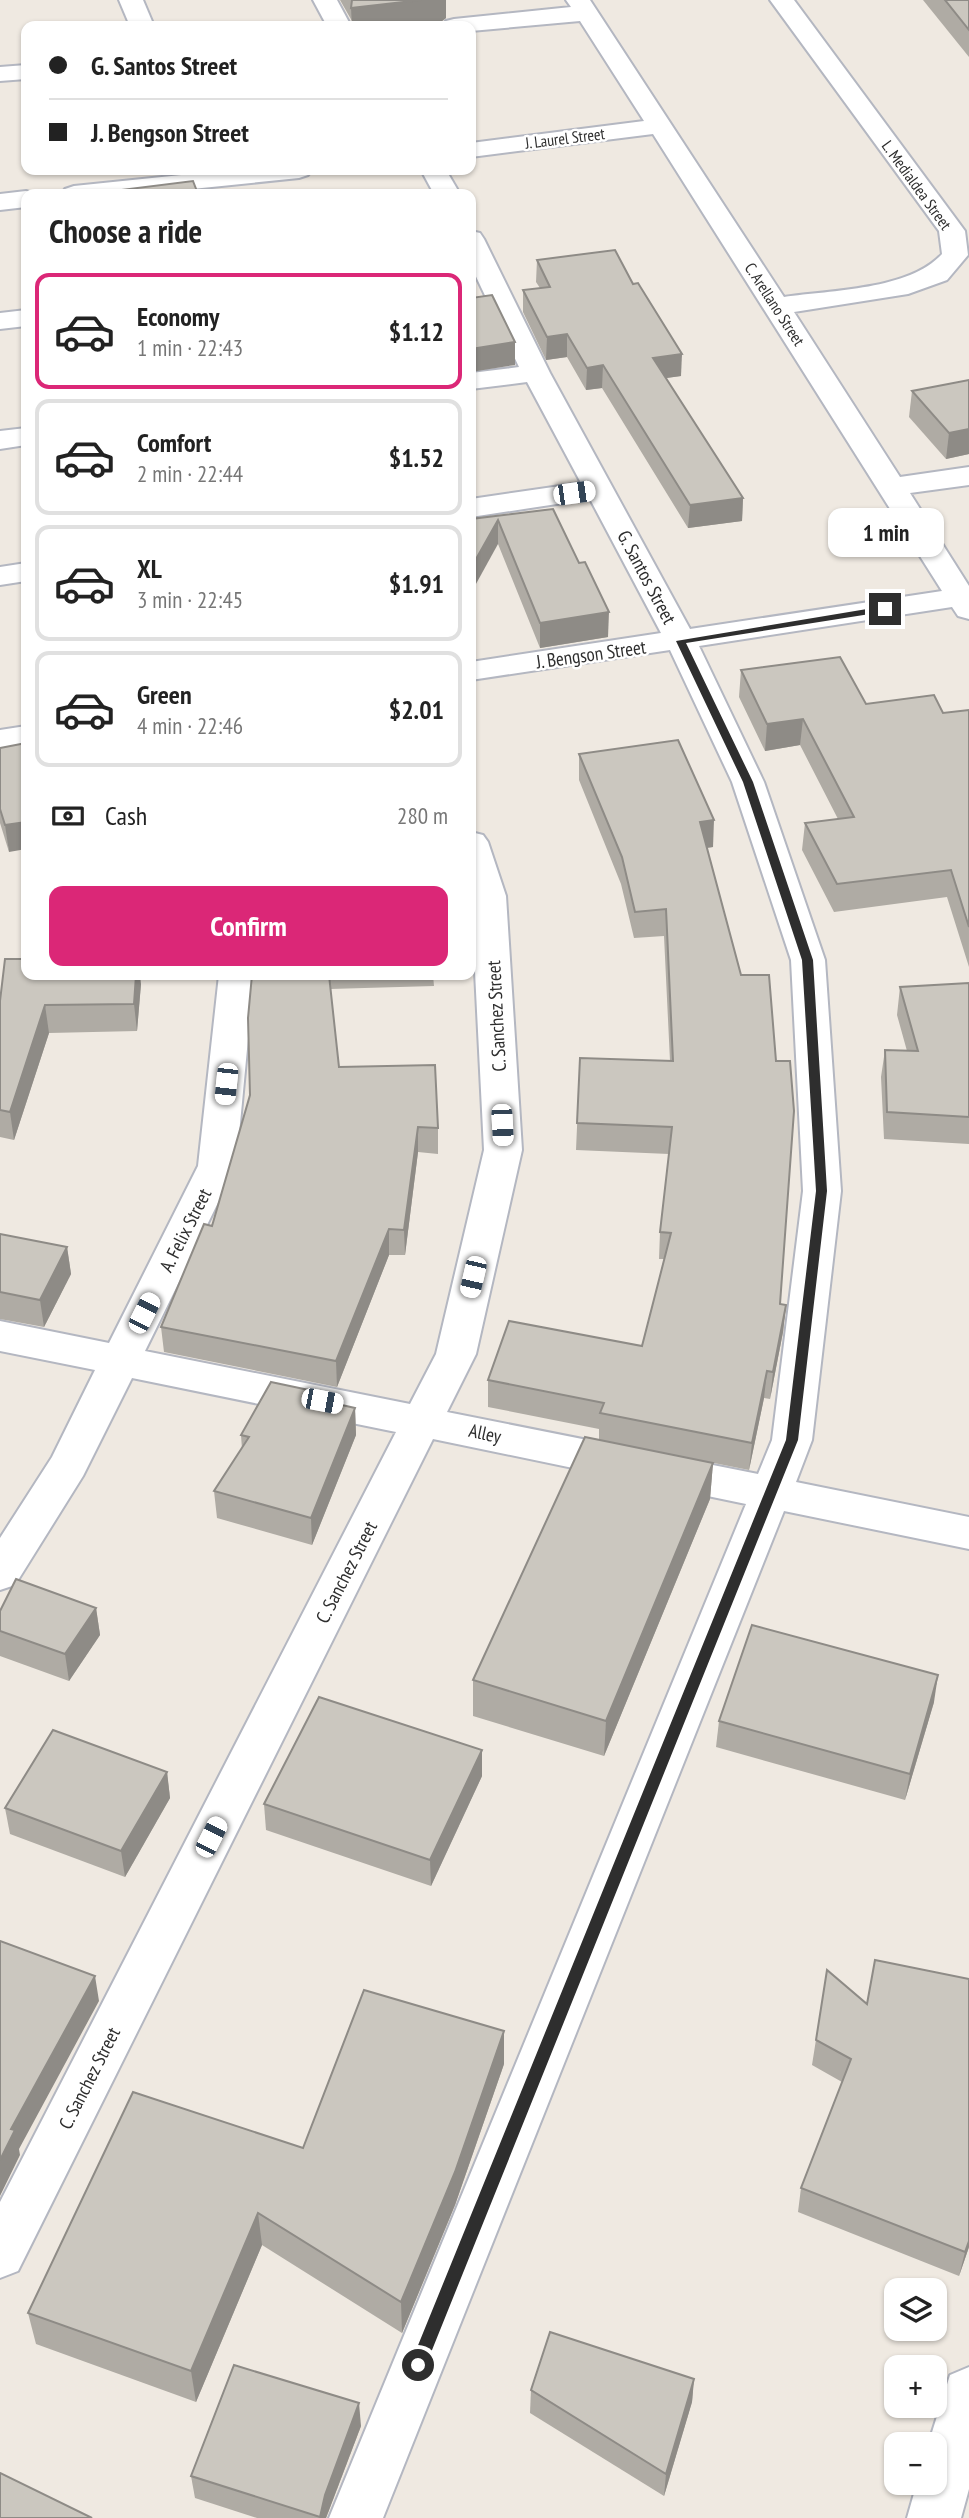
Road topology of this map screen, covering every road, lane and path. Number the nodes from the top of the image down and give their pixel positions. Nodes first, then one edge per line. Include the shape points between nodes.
1 (131, 0) edge
2 (326, 0) edge
3 (782, 0) edge
4 (582, 6) edge
5 (140, 21) edge
6 (336, 21) edge
7 (476, 22) edge
8 (21, 72) edge
9 (0, 74) edge
10 (659, 126) junction
11 (476, 149) edge
12 (252, 175) edge
13 (121, 189) edge
14 (21, 200) edge
15 (0, 202) edge
16 (476, 257) edge
17 (777, 306) junction
18 (21, 319) edge
19 (0, 321) edge
20 (536, 373) junction
21 (476, 380) edge
22 (21, 438) edge
23 (0, 440) edge
24 (969, 476) edge
25 (892, 487) junction
26 (600, 489) junction
27 (476, 507) edge
28 (21, 573) edge
29 (0, 576) edge
30 (965, 603) edge
31 (681, 641) junction
32 (476, 670) edge
33 (21, 737) edge
34 (0, 740) edge
35 (476, 857) edge
36 (236, 980) edge
37 (0, 1336) edge
38 (119, 1362) junction
39 (423, 1420) junction
40 (769, 1495) junction
41 (969, 1533) edge
42 (0, 1573) edge
43 (0, 2254) edge
44 (969, 2393) edge
45 (356, 2518) edge
46 (934, 2518) edge

1 - 5 street
2 - 6 street
3 - 17 street, L. Medialdea Street via 953,231 956,255 938,274 899,288
4 - 7 street
4 - 10 street, C. Arellano Street
8 - 9 street
10 - 11 street, J. Laurel Street
10 - 17 street, C. Arellano Street
12 - 13 street
14 - 15 street
16 - 20 street, G. Santos Street
17 - 25 street, C. Arellano Street
18 - 19 street
20 - 21 street
20 - 26 street, G. Santos Street
22 - 23 street
24 - 25 street
25 - 30 street, C. Arellano Street
26 - 27 street
26 - 31 street, G. Santos Street
28 - 29 street
30 - 31 street, J. Bengson Street
31 - 32 street, J. Bengson Street
31 - 40 street, G. Santos Street via 748,782 808,960 822,1191 792,1440
33 - 34 street
35 - 39 street, C. Sanchez Street via 489,896 503,1150 456,1354
36 - 38 street, A. Felix Street via 217,1166
37 - 38 street, Alley
38 - 39 street, Alley
38 - 42 street, A. Felix Street via 68,1465
39 - 40 street, Alley
39 - 43 street, C. Sanchez Street
40 - 41 street, Alley
40 - 45 street, G. Santos Street
44 - 46 street

